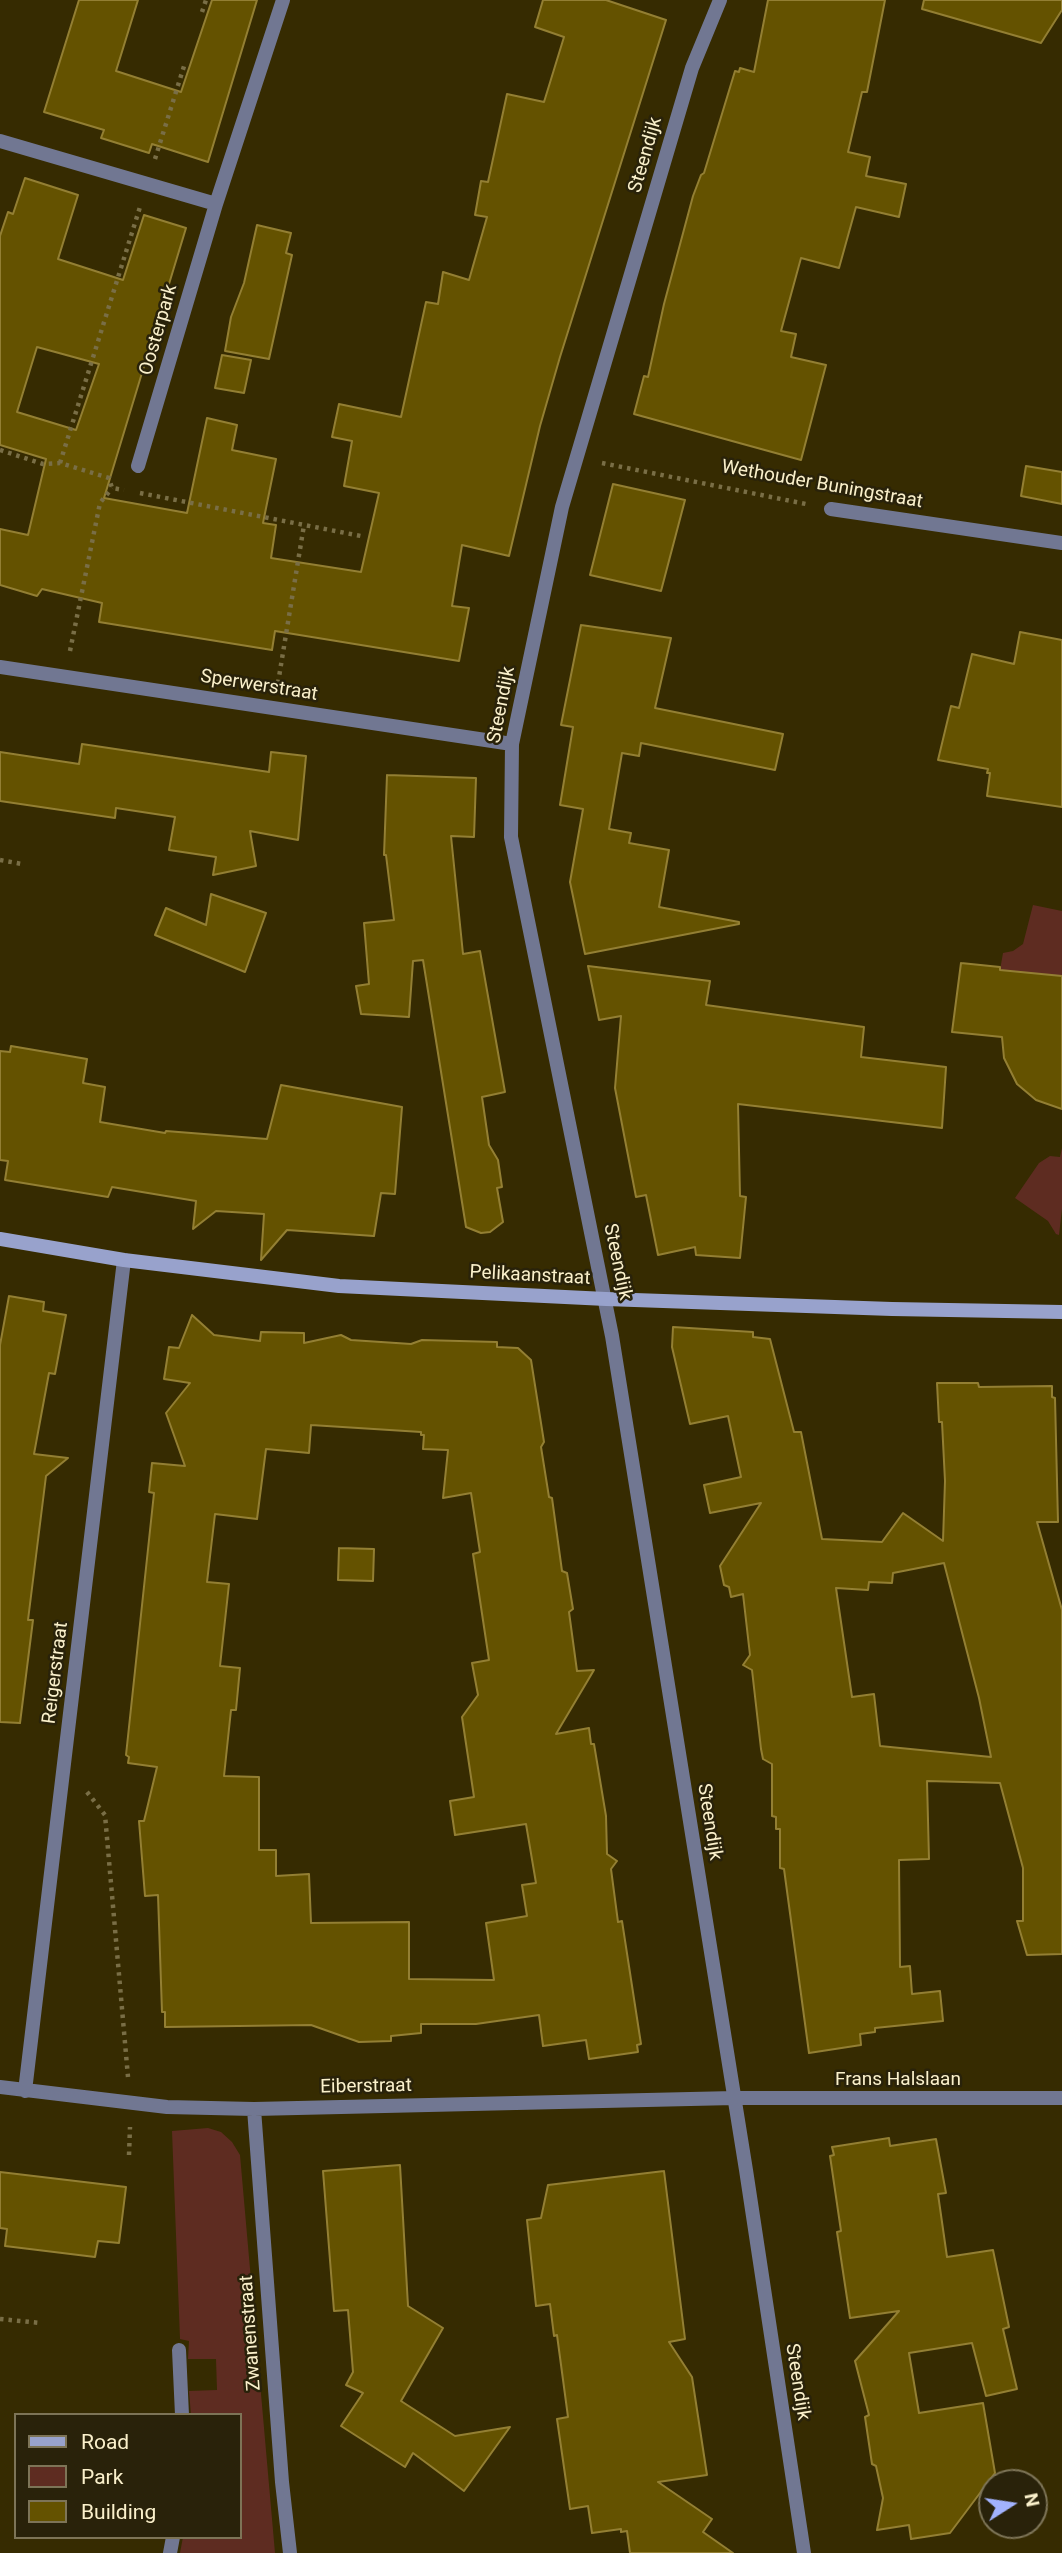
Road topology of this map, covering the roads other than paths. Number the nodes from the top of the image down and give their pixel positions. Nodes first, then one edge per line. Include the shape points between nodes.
1 (283, 0) edge
2 (720, 0) edge
3 (0, 141) edge
4 (216, 204) junction
5 (138, 466) dead end
6 (831, 509) road end
7 (1062, 543) edge
8 (0, 667) edge
9 (512, 744) junction
10 (0, 1239) edge
11 (124, 1260) junction
12 (606, 1299) junction
13 (1062, 1312) edge
14 (0, 2087) edge
15 (25, 2091) junction
16 (734, 2098) junction
17 (1062, 2098) edge
18 (254, 2109) junction
19 (179, 2350) dead end
20 (182, 2413) edge
21 (290, 2553) edge
22 (804, 2553) edge

1 - 4 street, Oosterpark
2 - 9 street, Steendijk via 692,68 562,507
3 - 4 street
4 - 5 street, Oosterpark
6 - 7 street, Wethouder Buningstraat
8 - 9 street, Sperwerstraat
9 - 12 street, Steendijk via 511,837
10 - 11 street, Pelikaanstraat
11 - 12 street, Pelikaanstraat via 340,1286
11 - 15 street, Reigerstraat
12 - 13 street, Pelikaanstraat
12 - 16 street, Steendijk
14 - 15 street, Eiberstraat
15 - 18 street, Eiberstraat via 166,2107
16 - 17 street, Frans Halslaan
16 - 18 street, Eiberstraat
16 - 22 street, Steendijk
18 - 21 street, Zwanenstraat
19 - 20 street

